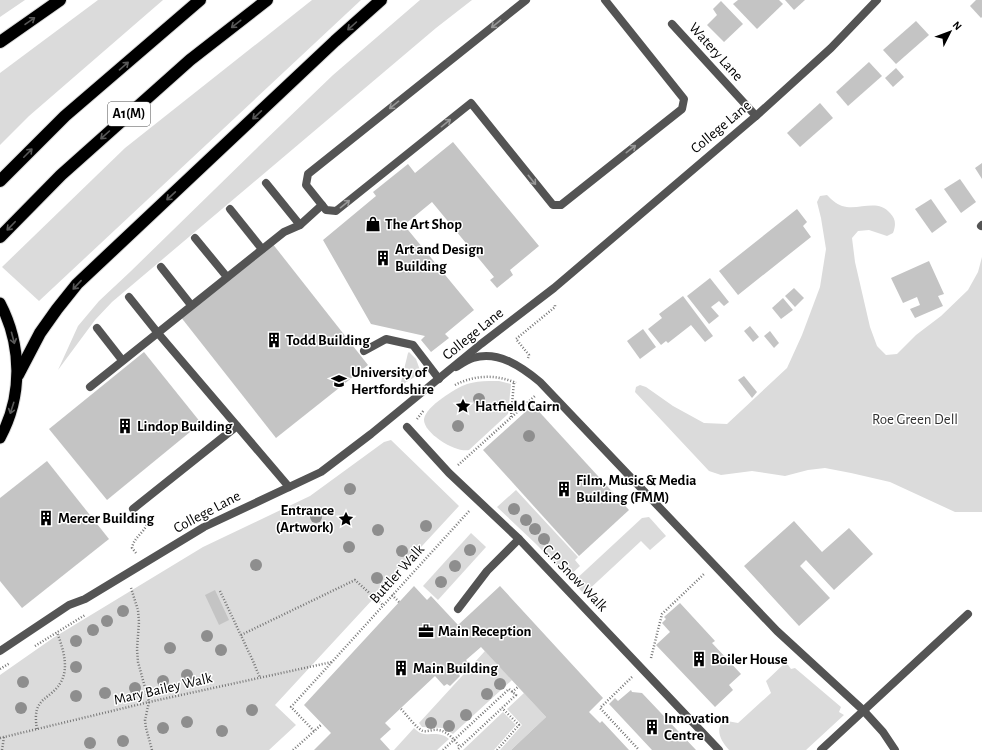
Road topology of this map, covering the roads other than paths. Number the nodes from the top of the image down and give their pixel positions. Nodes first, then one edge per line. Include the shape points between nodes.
1 (60, 0) edge
2 (200, 0) edge
3 (267, 0) edge
4 (381, 0) edge
5 (526, 0) edge
6 (605, 0) edge
7 (877, 0) edge
8 (672, 24) dead end
9 (0, 42) edge
10 (756, 116) junction
11 (0, 181) edge
12 (266, 183) dead end
13 (322, 205) junction
14 (230, 209) dead end
15 (300, 225) junction
16 (0, 237) edge
17 (195, 238) dead end
18 (262, 249) junction
19 (161, 267) dead end
20 (227, 277) junction
21 (129, 297) dead end
22 (0, 302) edge
23 (192, 305) junction
24 (97, 328) dead end
25 (157, 332) junction
26 (364, 351) dead end
27 (122, 360) junction
28 (454, 368) junction
29 (18, 375) junction
30 (440, 379) junction
31 (90, 387) dead end
32 (237, 426) junction
33 (408, 428) road end
34 (0, 438) edge
35 (289, 487) junction
36 (133, 509) road end
37 (519, 539) junction
38 (458, 609) dead end
39 (968, 614) dead end
40 (0, 651) edge
41 (863, 710) junction
42 (719, 750) edge
43 (821, 750) edge
44 (895, 750) edge

9 -> 1 highway
11 -> 2 highway, A1(M) via 65,116
3 -> 16 highway, A1(M) via 190,60 61,175
4 -> 29 highway via 77,284 40,333
5 -> 13 street via 308,174 306,185
13 -> 6 street via 326,210 336,211 471,103 553,205 561,205 682,109 684,100
7 - 10 street, College Lane via 831,48
8 - 10 street, Watery Lane
10 - 28 street, College Lane via 554,288
12 - 15 street
13 - 15 street
14 - 18 street
15 - 18 street via 284,232
17 - 20 street
18 - 20 street
19 - 23 street
20 - 23 street
21 - 25 street
22 -> 29 highway via 15,341
23 - 25 street
24 - 27 street
25 - 27 street
25 - 32 street
26 - 30 street via 386,339 413,345
27 - 31 street
28 - 30 street, College Lane
28 - 41 street via 473,358 488,356 502,358 529,373 776,631
29 -> 34 highway via 14,402
30 - 35 street, College Lane via 321,472
32 - 35 street
32 - 36 street
33 - 37 street, C.P. Snow Walk via 449,473
35 - 40 street, College Lane via 204,527 85,599 70,605
37 - 38 street via 487,571
37 - 42 street, C.P. Snow Walk
39 - 41 street
41 - 43 street
41 - 44 street

